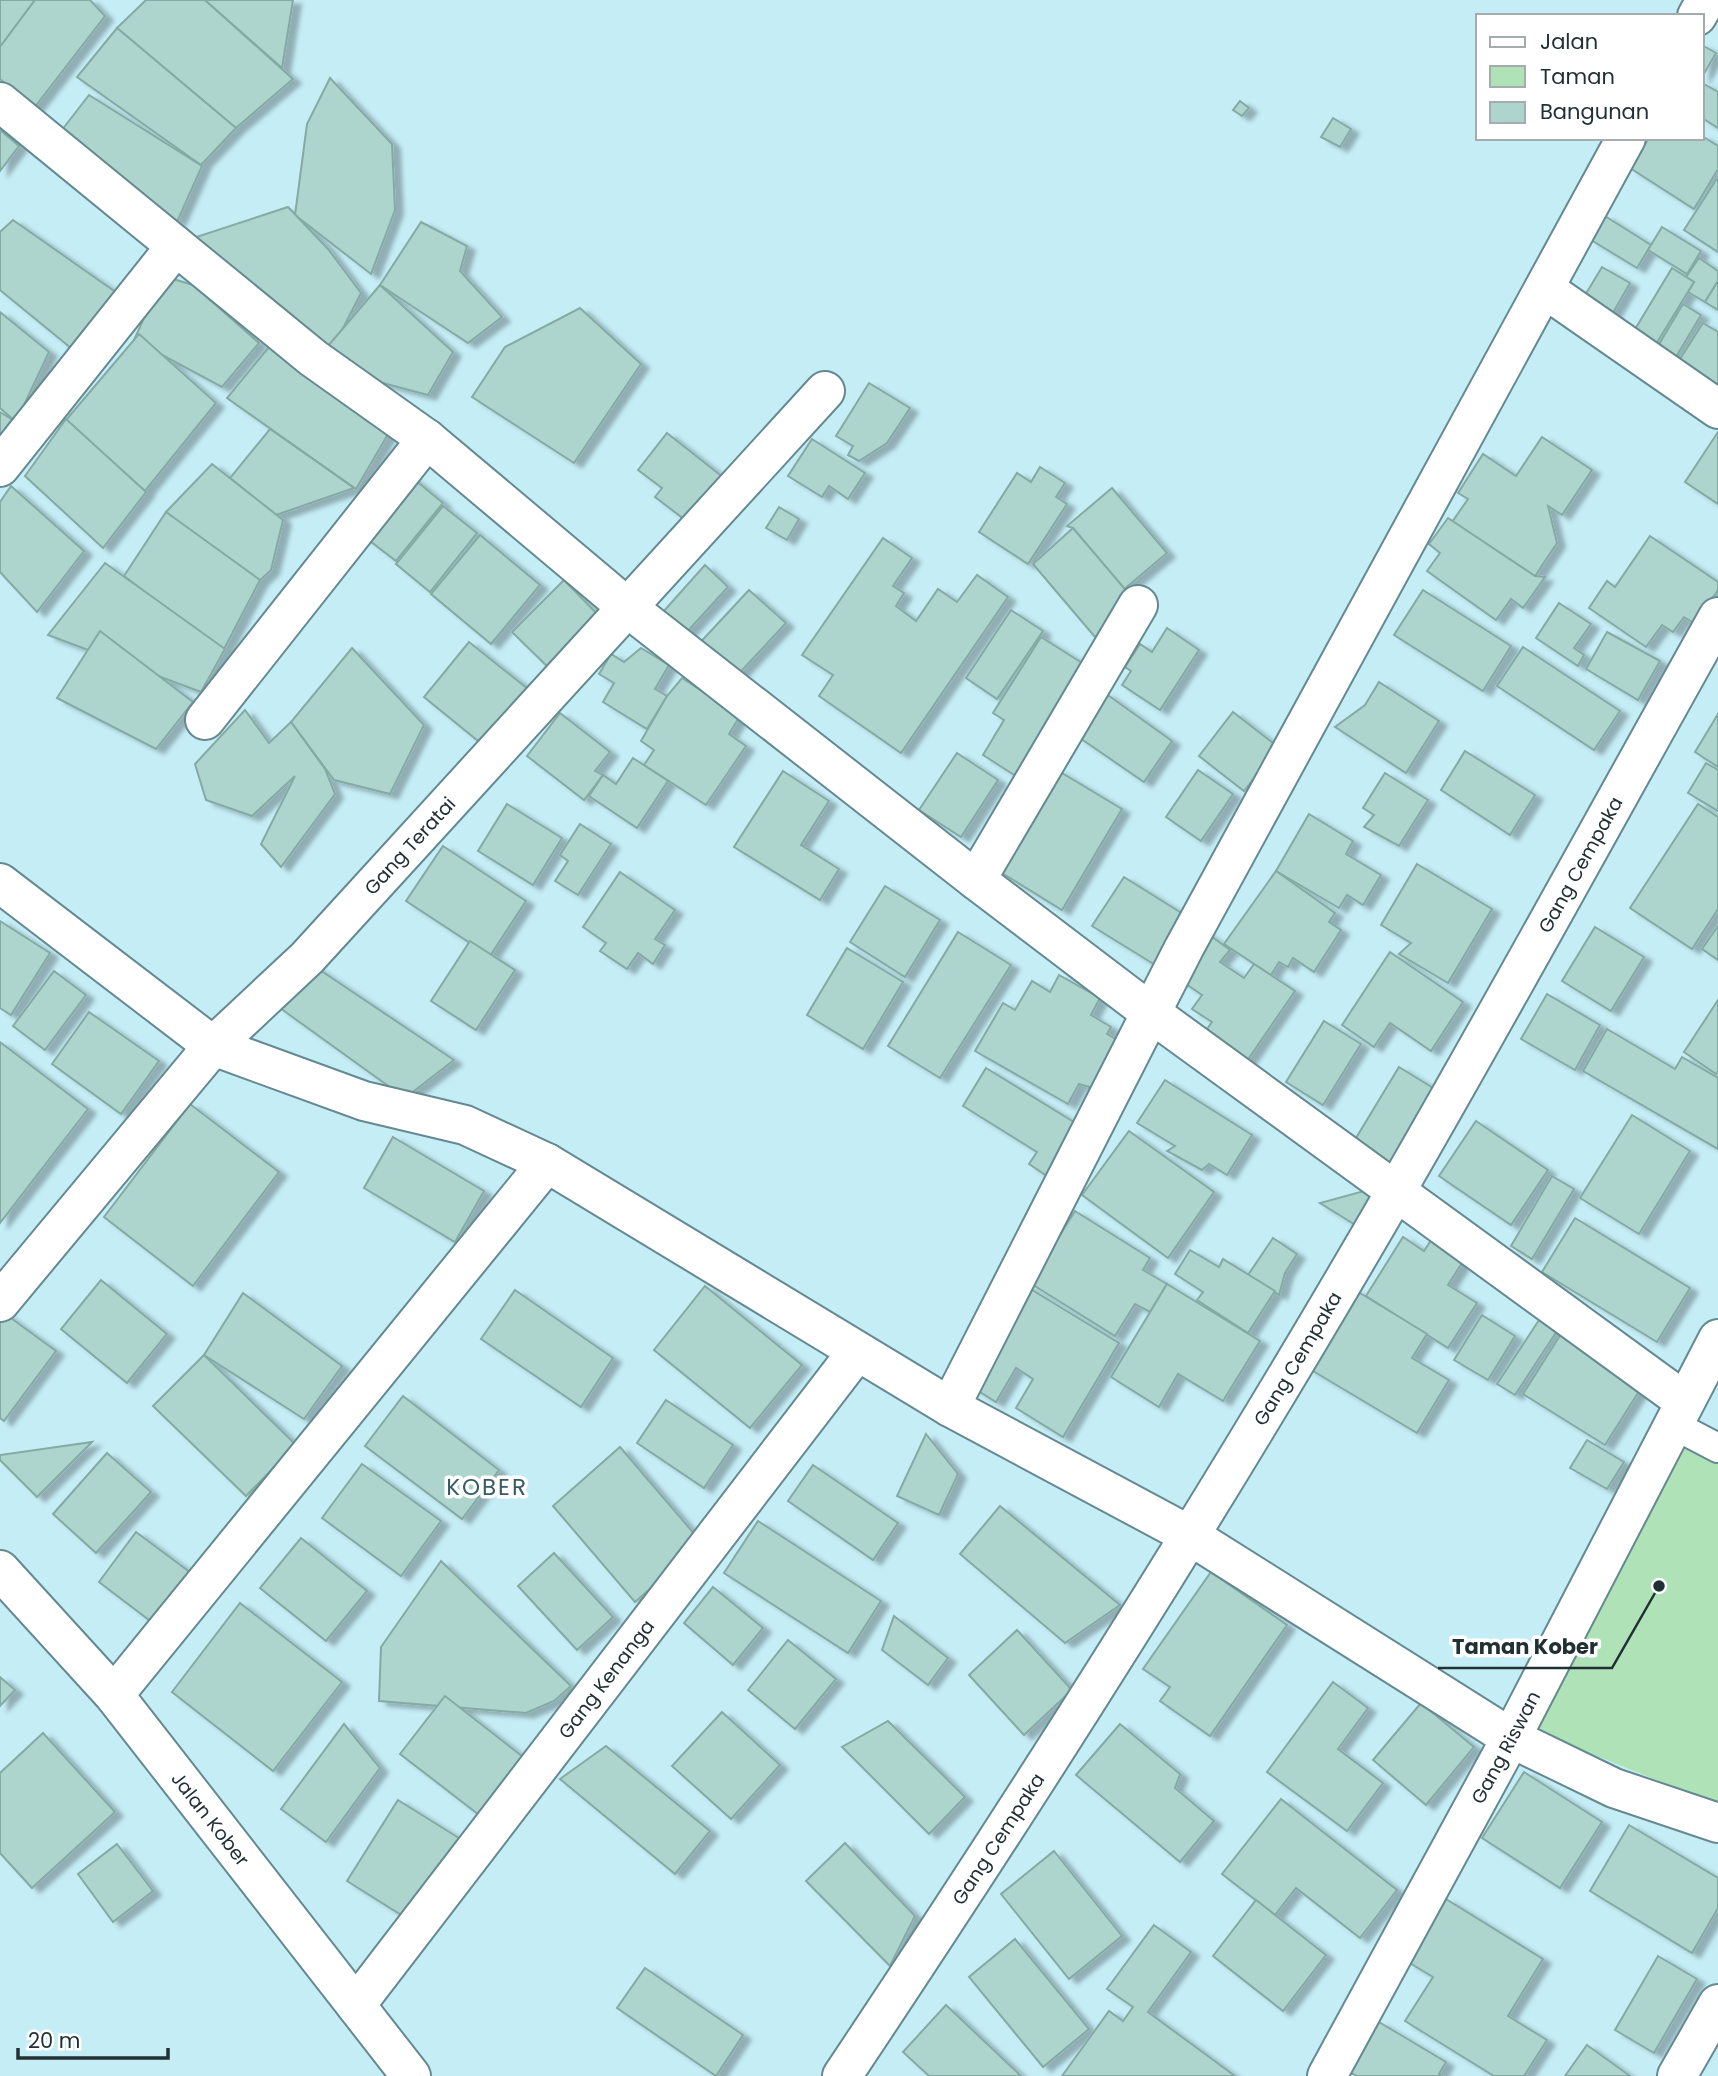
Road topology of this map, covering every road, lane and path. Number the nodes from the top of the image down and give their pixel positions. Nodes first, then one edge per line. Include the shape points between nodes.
1 (0, 102) edge
2 (1625, 140) edge
3 (176, 246) junction
4 (1545, 289) junction
5 (825, 391) dead end
6 (1718, 409) edge
7 (427, 439) junction
8 (0, 467) edge
9 (1138, 605) dead end
10 (628, 608) junction
11 (1718, 617) edge
12 (205, 720) dead end
13 (976, 880) junction
14 (0, 883) edge
15 (1151, 1013) junction
16 (213, 1046) junction
17 (547, 1163) junction
18 (1395, 1192) junction
19 (0, 1302) edge
20 (1718, 1339) edge
21 (856, 1353) junction
22 (950, 1407) junction
23 (1678, 1413) junction
24 (1718, 1448) edge
25 (1189, 1535) junction
26 (0, 1570) edge
27 (114, 1695) junction
28 (1511, 1738) junction
29 (1718, 1823) edge
30 (1718, 2004) edge
31 (356, 2005) junction
32 (411, 2076) edge
33 (842, 2076) edge
34 (1326, 2076) edge
35 (1677, 2076) edge

1 - 3 street
2 - 4 street
3 - 7 street via 313,358
3 - 8 street
4 - 6 street
4 - 15 street
5 - 10 street, Gang Teratai
7 - 10 street
7 - 12 street
9 - 13 street
10 - 13 street
10 - 16 street, Gang Teratai via 307,958
11 - 18 street, Gang Cempaka
13 - 15 street
14 - 16 street
15 - 18 street
15 - 22 street
16 - 17 street via 364,1101 465,1125
16 - 19 street, Gang Teratai
17 - 21 street
17 - 27 street
18 - 23 street
18 - 25 street, Gang Cempaka
20 - 23 street, Gang Riswan
21 - 22 street
21 - 31 street, Gang Kenanga
22 - 25 street
23 - 24 lane
23 - 28 street, Gang Riswan
25 - 28 street
25 - 33 street, Gang Cempaka
26 - 27 street, Jalan Kober
27 - 31 street, Jalan Kober
28 - 29 street via 1614,1788
28 - 34 street, Gang Riswan
30 - 35 street
31 - 32 street, Jalan Kober

